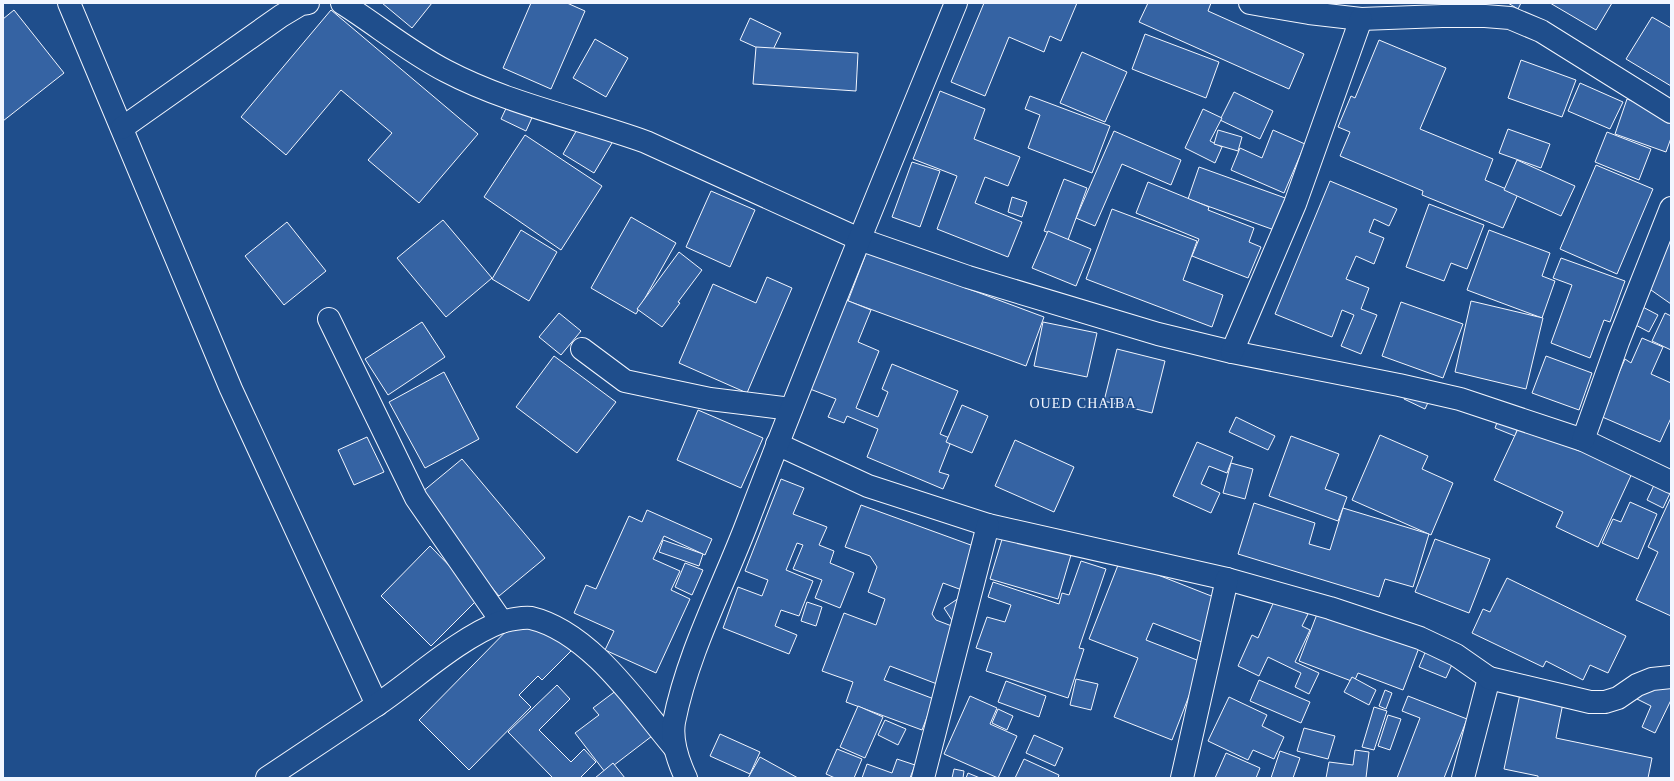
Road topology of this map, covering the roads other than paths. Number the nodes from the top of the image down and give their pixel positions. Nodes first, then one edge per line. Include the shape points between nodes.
1 (69, 3) edge
2 (308, 3) edge
3 (342, 3) edge
4 (956, 3) edge
5 (1250, 3) edge
6 (1361, 19) junction
7 (1671, 112) edge
8 (122, 128) junction
9 (1671, 208) edge
10 (859, 239) junction
11 (330, 319) dead end
12 (582, 349) dead end
13 (1232, 352) junction
14 (791, 409) junction
15 (1583, 440) junction
16 (777, 444) junction
17 (1671, 482) edge
18 (988, 525) junction
19 (1227, 579) junction
20 (502, 622) junction
21 (1671, 677) edge
22 (1489, 678) junction
23 (378, 705) junction
24 (674, 747) junction
25 (267, 778) edge
26 (686, 778) edge
27 (923, 778) edge
28 (1182, 778) edge
29 (1463, 778) edge

1 - 8 street
2 - 8 street via 301,4 281,16
3 - 10 street via 417,55 481,88 517,102 646,142
4 - 10 street
5 - 6 street
6 - 7 street via 1456,16 1510,18 1548,34
6 - 13 street via 1295,204
8 - 23 street via 231,389
9 - 15 street
10 - 13 street via 968,277 1158,334
10 - 14 street
11 - 20 street via 416,498
12 - 14 street via 625,381 710,399
13 - 15 street via 1460,399
14 - 16 street
15 - 17 street
16 - 18 street via 868,486
16 - 24 street via 732,565 694,656 674,724
18 - 19 street
18 - 27 street
19 - 22 street via 1330,608 1420,638 1456,655
19 - 28 street
20 - 23 street via 474,636
20 - 24 street via 529,618 558,628 581,644 613,674
21 - 22 street via 1652,679 1637,685 1618,698 1605,702 1590,702
22 - 29 street
23 - 25 street
24 - 26 street

